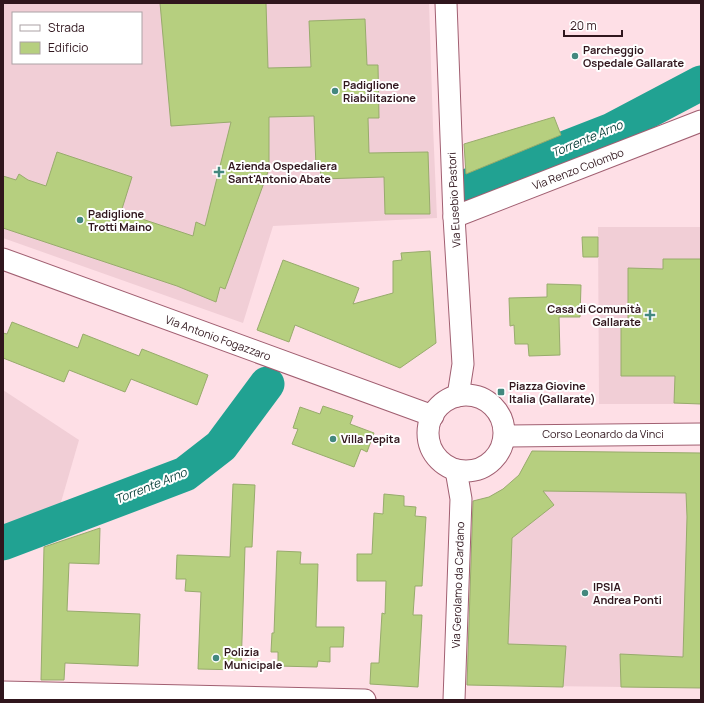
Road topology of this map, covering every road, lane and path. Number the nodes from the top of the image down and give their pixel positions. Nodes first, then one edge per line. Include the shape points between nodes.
1 (446, 3) edge
2 (701, 121) edge
3 (454, 217) junction
4 (3, 259) edge
5 (458, 396) junction
6 (432, 416) junction
7 (701, 434) edge
8 (505, 436) junction
9 (456, 470) junction
10 (3, 692) edge
11 (365, 700) edge
12 (454, 700) edge

1 - 3 street, Via Eusebio Pastori
2 - 3 street, Via Renzo Colombo
3 - 5 street, Via Eusebio Pastori via 464,364
4 - 6 street, Via Antonio Fogazzaro
5 - 6 street via 443,403
5 - 8 street via 472,395 485,400 496,409 503,422
6 - 9 street via 428,437 432,448 441,461
7 - 8 street, Corso Leonardo da Vinci
8 - 9 street via 497,455 482,468
9 - 12 street, Via Gerolamo da Cardano via 461,500
10 - 11 street

